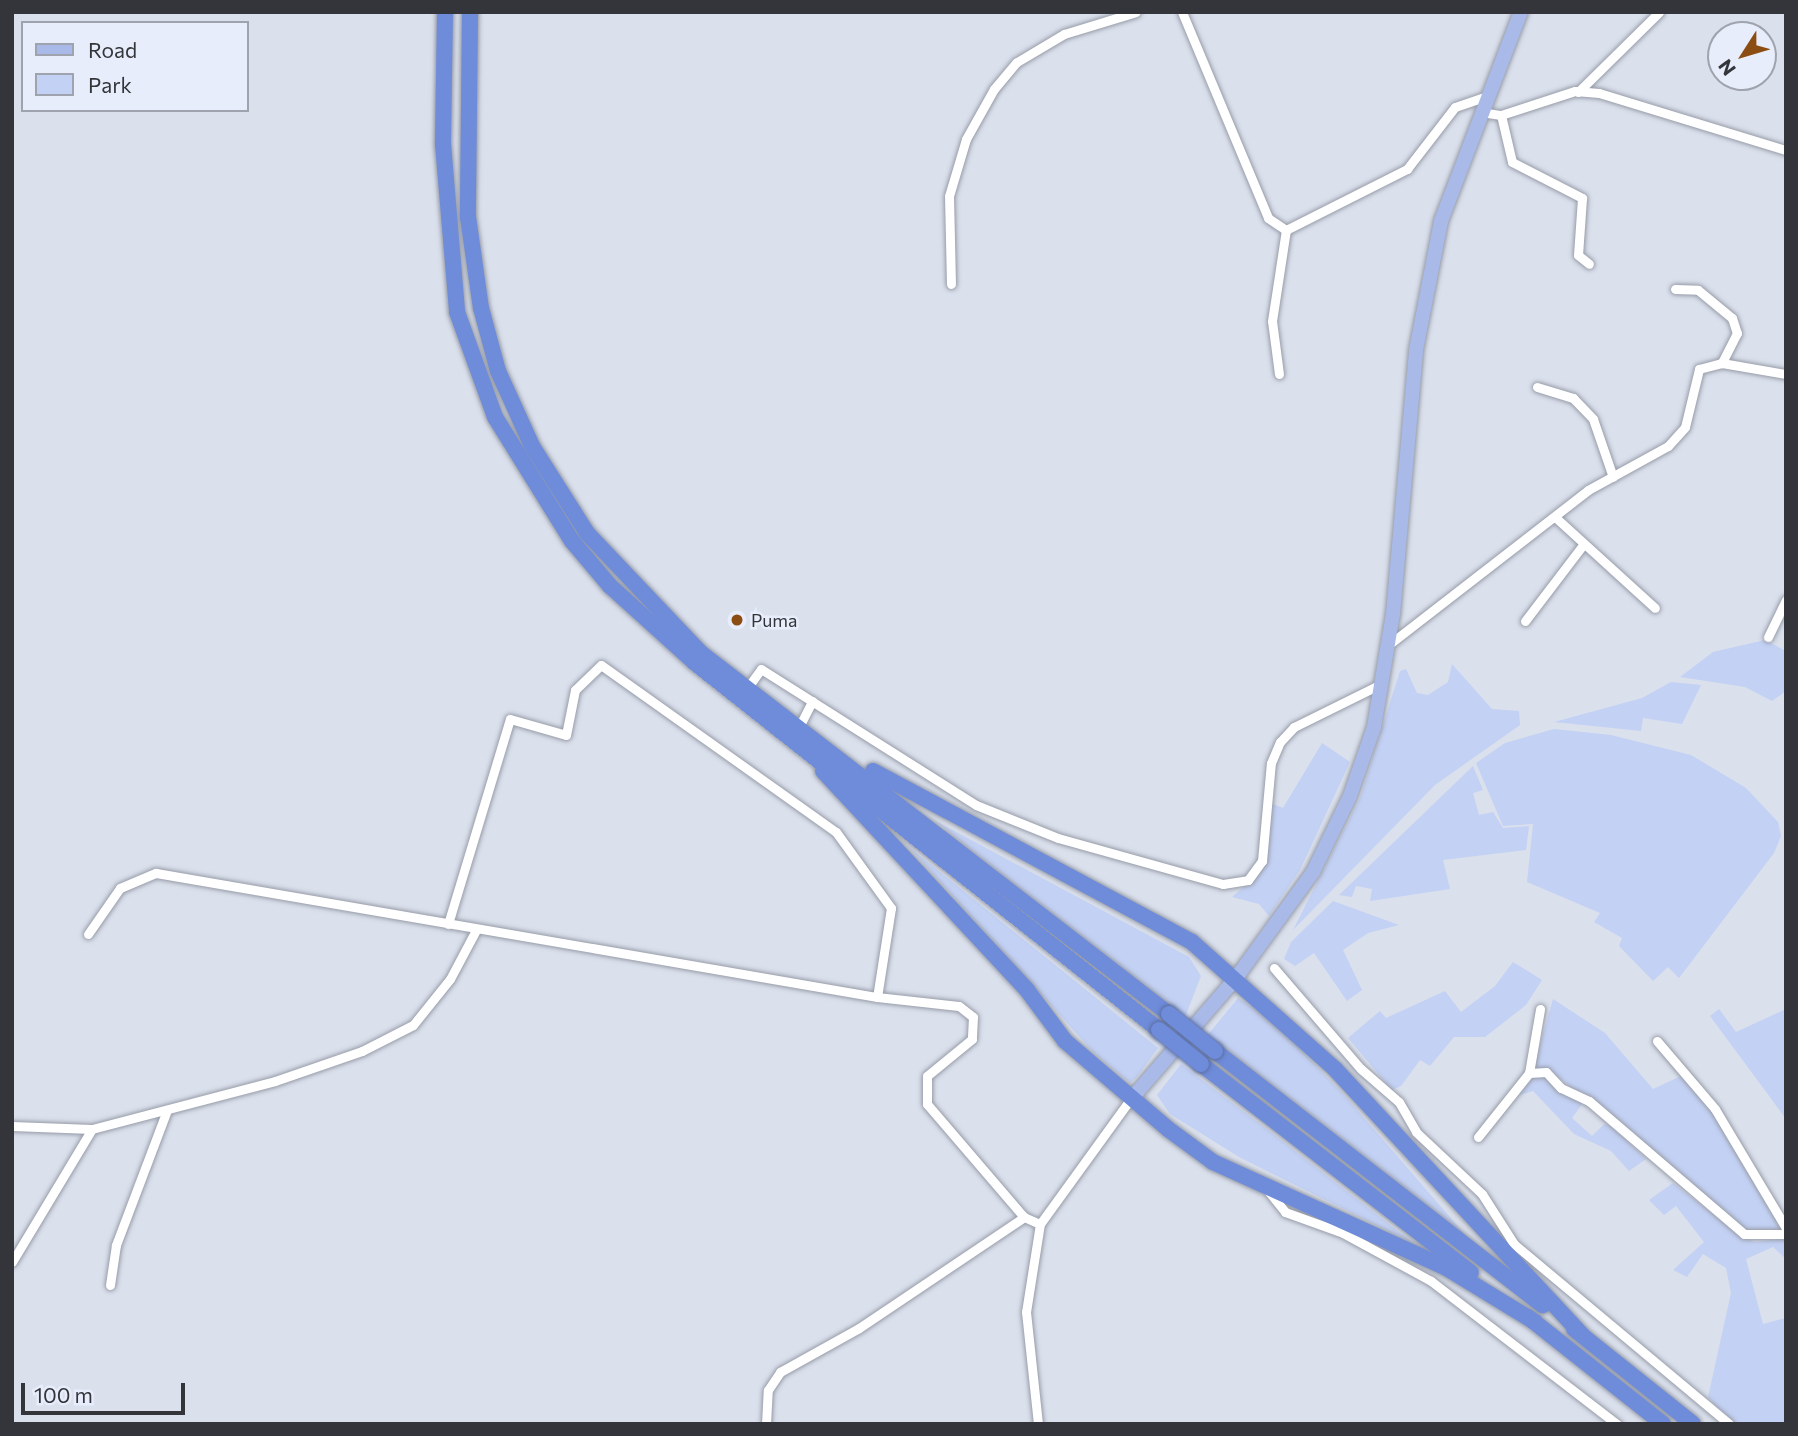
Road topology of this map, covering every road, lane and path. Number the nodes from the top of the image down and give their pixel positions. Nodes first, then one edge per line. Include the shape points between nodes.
1 (445, 12) edge
2 (470, 12) edge
3 (1182, 12) edge
4 (1521, 12) edge
5 (1659, 12) edge
6 (1129, 13) edge
7 (1578, 92) junction
8 (1487, 96) junction
9 (1481, 112) junction
10 (1501, 115) junction
11 (1786, 150) edge
12 (1286, 230) junction
13 (1589, 264) dead end
14 (951, 284) dead end
15 (1675, 289) dead end
16 (1722, 363) junction
17 (1279, 374) dead end
18 (1786, 374) edge
19 (1537, 387) dead end
20 (1613, 477) junction
21 (1555, 517) junction
22 (1583, 545) junction
23 (1786, 600) edge
24 (1655, 608) dead end
25 (1525, 621) dead end
26 (1768, 637) dead end
27 (1387, 646) junction
28 (1381, 684) junction
29 (748, 687) junction
30 (812, 701) junction
31 (795, 730) junction
32 (447, 924) junction
33 (476, 930) junction
34 (88, 934) dead end
35 (1274, 968) dead end
36 (1237, 978) junction
37 (877, 998) junction
38 (1540, 1009) dead end
39 (1657, 1041) dead end
40 (1529, 1073) junction
41 (1133, 1097) junction
42 (167, 1110) junction
43 (12, 1126) edge
44 (92, 1129) junction
45 (1478, 1137) dead end
46 (1263, 1183) junction
47 (1024, 1217) junction
48 (1040, 1224) junction
49 (1786, 1228) edge
50 (1786, 1234) edge
51 (12, 1262) edge
52 (110, 1285) dead end
53 (1535, 1322) junction
54 (1583, 1336) junction
55 (766, 1424) edge
56 (1038, 1424) edge
57 (1617, 1424) edge
58 (1663, 1424) edge
59 (1693, 1424) edge
60 (1729, 1424) edge

1 - 31 highway via 450,271 467,346 495,417 542,496 610,586 694,662
2 - 29 highway via 472,268 498,371 532,446 587,533 701,653
3 - 12 street via 1268,218
4 - 8 main road
5 - 7 street
6 - 14 street via 1064,34 1017,62 994,89 965,139 949,196
7 - 10 street
7 - 11 street via 1683,116
8 - 9 main road
8 - 12 street via 1455,107 1407,169
9 - 10 street
9 - 27 main road via 1441,221 1416,350
10 - 13 street via 1512,162 1582,198 1578,255
12 - 17 street via 1272,321
15 - 16 street via 1698,290 1732,318 1738,333
16 - 18 street
16 - 20 street via 1699,369 1685,427 1668,446
19 - 20 street via 1573,398 1592,419
20 - 21 street
21 - 22 street
21 - 27 street
22 - 24 street
22 - 25 street
23 - 26 street
27 - 28 main road
28 - 30 street via 1294,727 1280,742 1271,763 1262,861 1248,880 1223,884 1058,838 976,805
28 - 36 main road via 1374,727 1345,807 1312,872
29 - 30 street via 761,669
29 - 31 highway
30 - 31 street
31 - 36 highway via 1137,908
31 - 41 highway via 1027,990 1065,1041
31 - 53 highway, bridge via 1158,1030
31 - 54 highway, bridge
32 - 33 street
32 - 34 street via 156,873 120,888
32 - 37 street via 510,719 566,734 575,690 601,666 836,832 891,908
33 - 37 street
33 - 42 street via 450,979 413,1025 300,1073
35 - 60 street via 1361,1069 1399,1102 1416,1132 1482,1194 1514,1244
36 - 41 main road
36 - 54 highway via 1335,1069
37 - 47 street via 959,1006 973,1017 972,1039 922,1088 927,1104
38 - 40 street
39 - 49 street via 1715,1109
40 - 45 street
40 - 50 street via 1546,1072 1561,1088 1589,1101 1744,1234
41 - 46 highway via 1213,1162
41 - 48 street
42 - 44 street
42 - 52 street via 116,1245
43 - 44 street
44 - 51 street
46 - 53 highway via 1445,1267
46 - 57 street via 1285,1212 1343,1233 1431,1281
47 - 48 street
47 - 55 street via 859,1328 780,1372 768,1390
48 - 56 street via 1026,1312
53 - 58 highway
54 - 59 highway

